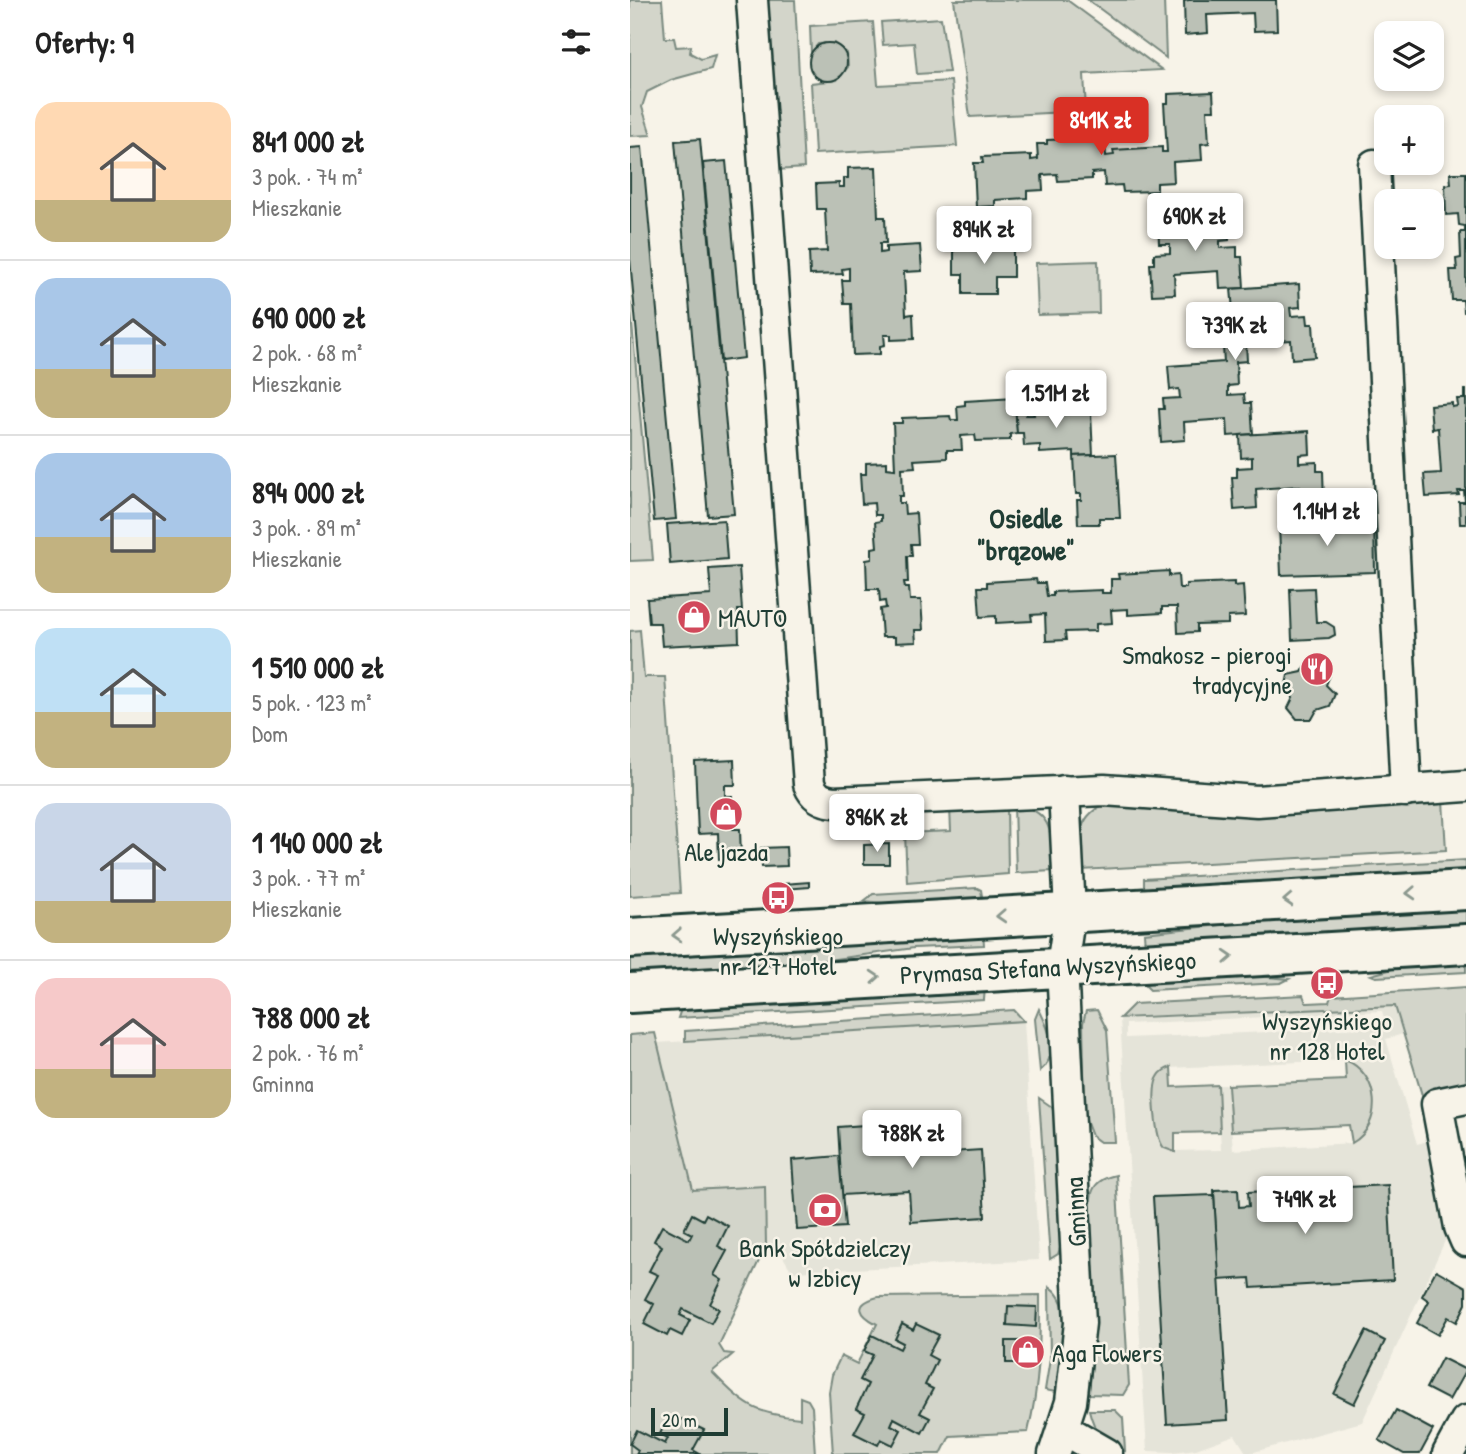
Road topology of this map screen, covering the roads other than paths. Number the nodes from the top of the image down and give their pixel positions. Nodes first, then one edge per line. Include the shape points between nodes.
1 (752, 0) edge
2 (1375, 175) edge
3 (1466, 786) edge
4 (1406, 790) junction
5 (1063, 791) junction
6 (1466, 890) edge
7 (1070, 912) junction
8 (630, 938) edge
9 (1466, 944) edge
10 (1062, 966) junction
11 (630, 993) edge
12 (1466, 1098) edge
13 (1466, 1241) edge
14 (1466, 1422) edge
15 (1059, 1441) edge
16 (1104, 1453) edge
17 (1448, 1454) edge

1 - 5 street via 812,792 835,802
2 - 4 street
3 - 4 street
4 - 5 street via 1257,801 1128,790
5 - 7 street, Gminna
6 -> 7 main road, Prymasa Stefana Wyszyńskiego
7 -> 8 main road, Prymasa Stefana Wyszyńskiego
7 - 10 street, Gminna
10 -> 9 main road, Prymasa Stefana Wyszyńskiego
11 -> 10 main road, Prymasa Stefana Wyszyńskiego
10 - 15 street, Gminna via 1080,1324 1075,1377
12 - 13 street via 1437,1104
14 - 17 street
15 - 16 street

